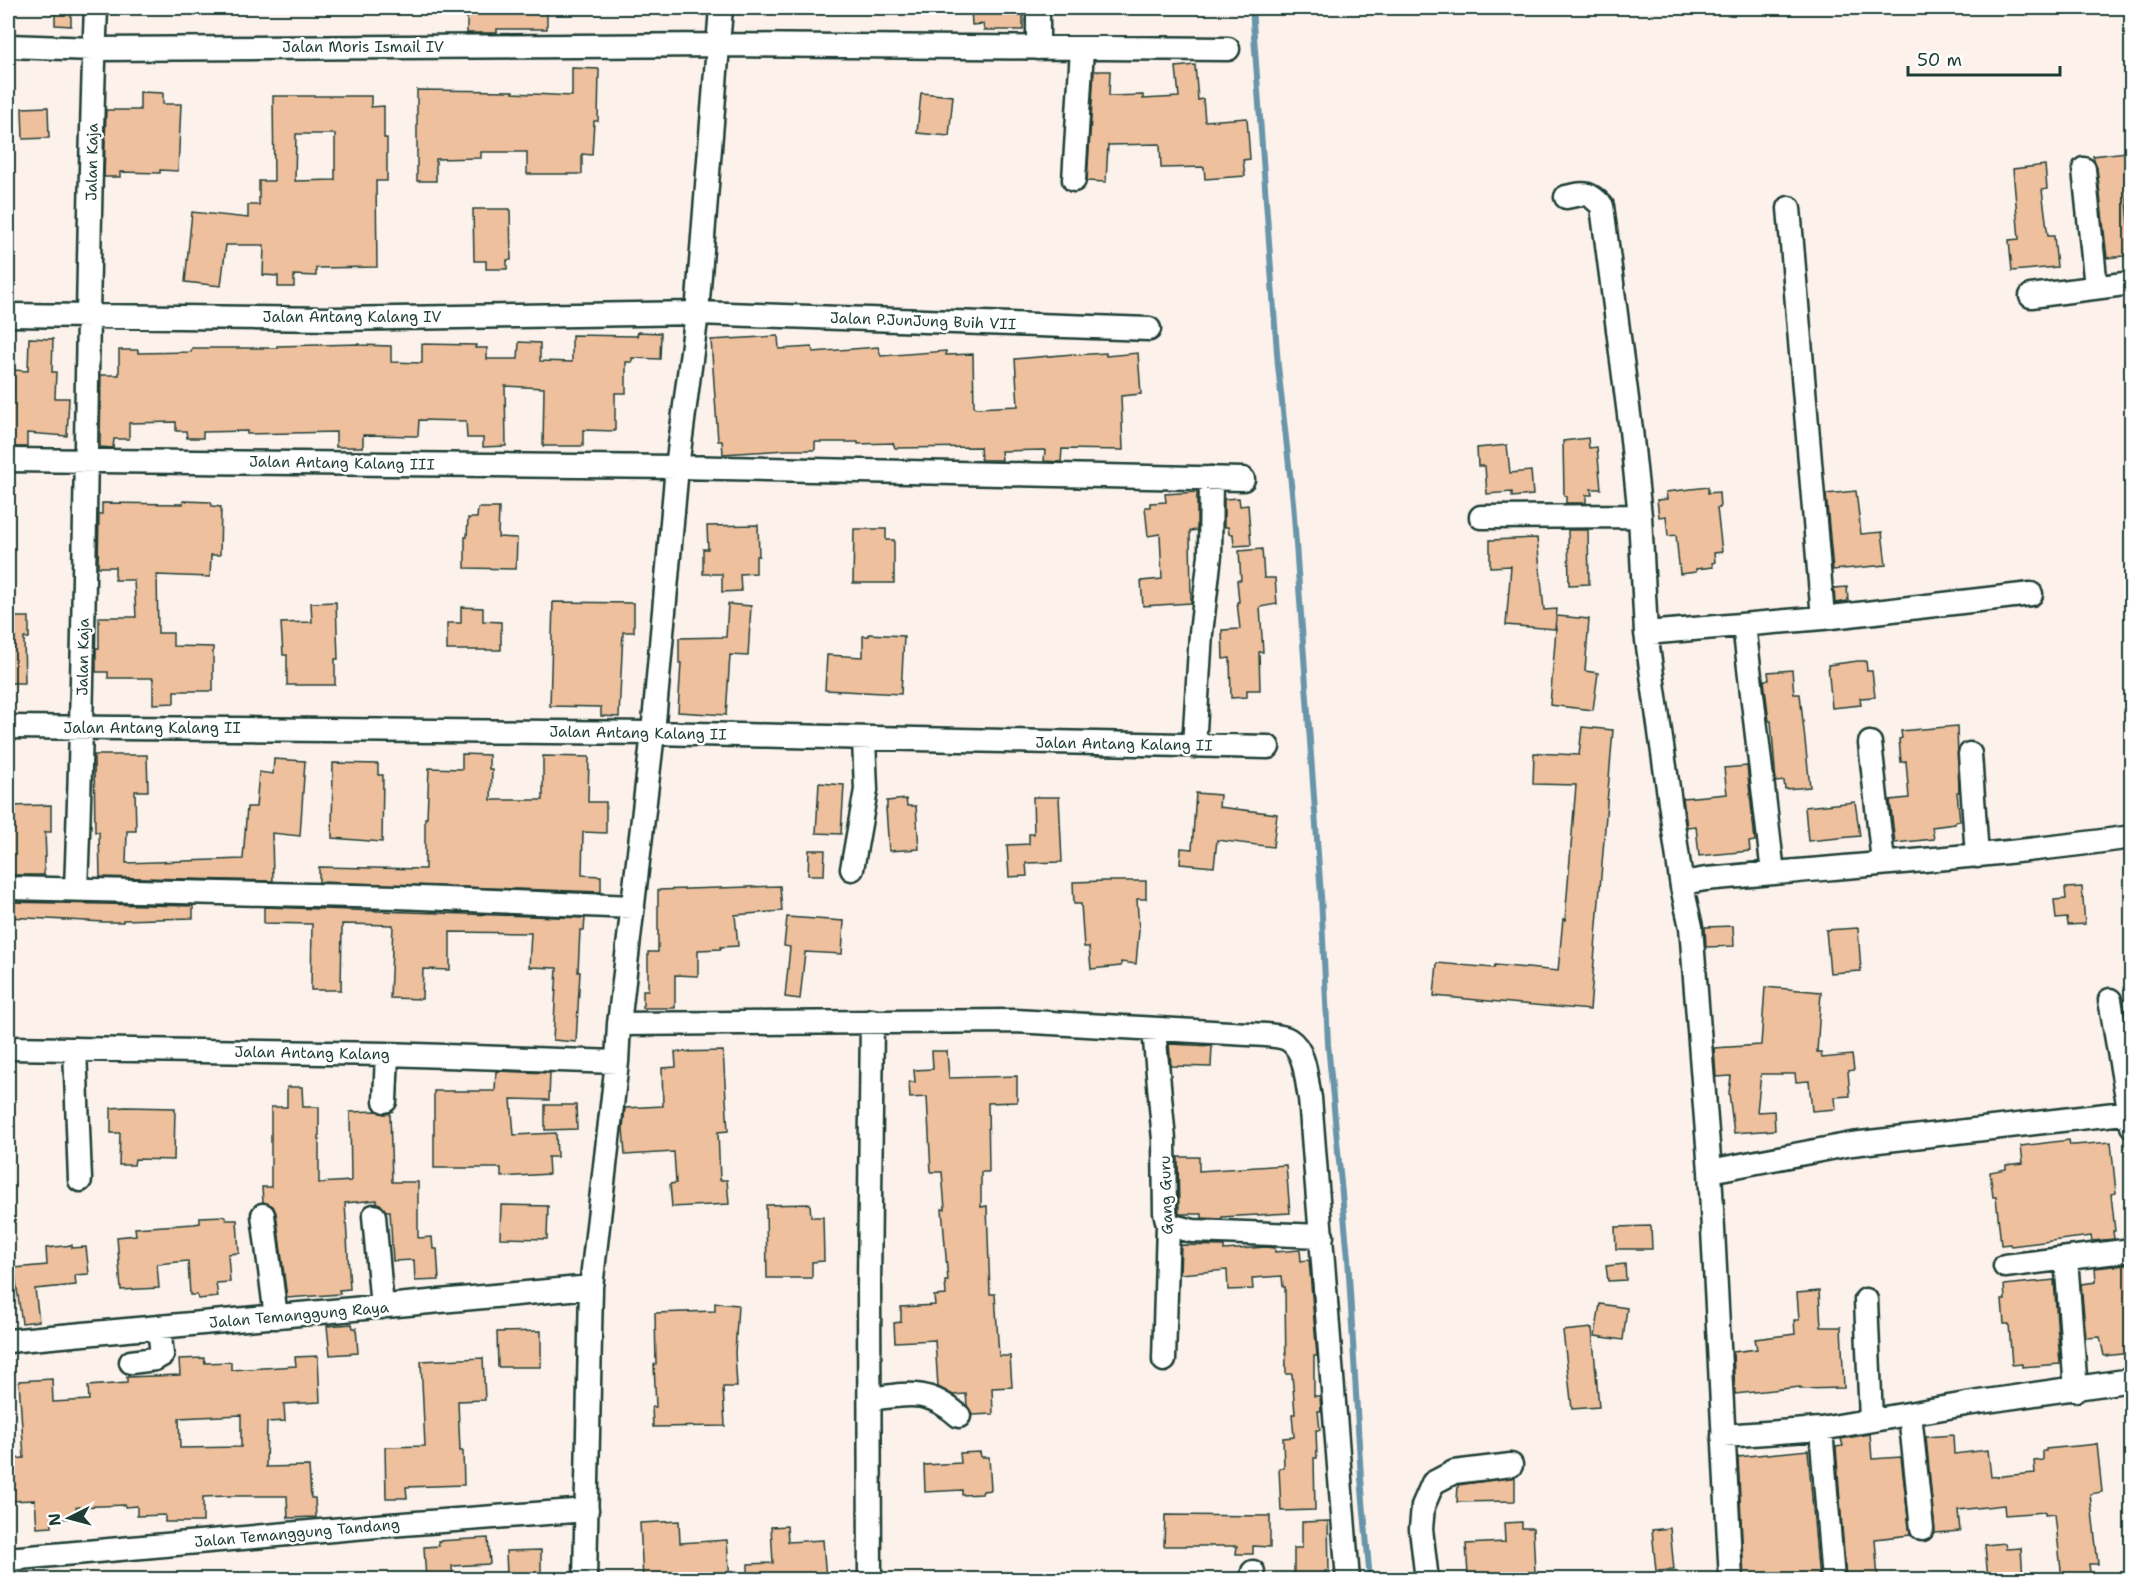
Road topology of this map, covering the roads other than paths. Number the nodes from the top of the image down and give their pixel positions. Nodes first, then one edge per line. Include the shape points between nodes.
1 (96, 8) edge
2 (721, 8) edge
3 (1038, 8) edge
4 (719, 45) junction
5 (8, 46) edge
6 (1038, 48) junction
7 (94, 49) junction
8 (1082, 49) junction
9 (1228, 49) dead end
10 (2084, 169) dead end
11 (1074, 180) dead end
12 (1566, 196) dead end
13 (1789, 208) dead end
14 (2132, 283) edge
15 (2096, 287) junction
16 (2031, 296) dead end
17 (697, 313) junction
18 (8, 315) edge
19 (88, 316) junction
20 (1149, 329) dead end
21 (8, 460) edge
22 (85, 461) junction
23 (677, 467) junction
24 (1211, 478) junction
25 (1243, 479) dead end
26 (1640, 516) junction
27 (1481, 517) dead end
28 (2031, 594) dead end
29 (1823, 618) junction
30 (1743, 625) junction
31 (1646, 633) junction
32 (8, 727) edge
33 (82, 728) junction
34 (653, 733) junction
35 (864, 739) junction
36 (1870, 743) dead end
37 (1194, 746) junction
38 (1268, 747) dead end
39 (1970, 754) dead end
40 (2132, 837) edge
41 (1977, 856) junction
42 (1883, 862) junction
43 (852, 869) dead end
44 (1773, 873) junction
45 (1682, 887) junction
46 (8, 888) edge
47 (75, 888) junction
48 (633, 907) junction
49 (2110, 999) dead end
50 (872, 1021) junction
51 (619, 1024) junction
52 (1154, 1030) junction
53 (8, 1048) edge
54 (75, 1049) junction
55 (387, 1054) junction
56 (617, 1062) junction
57 (385, 1101) dead end
58 (2131, 1117) edge
59 (1710, 1171) junction
60 (80, 1180) dead end
61 (263, 1215) dead end
62 (374, 1216) dead end
63 (1168, 1225) junction
64 (1322, 1236) junction
65 (2132, 1250) edge
66 (2066, 1259) junction
67 (2005, 1266) dead end
68 (591, 1287) junction
69 (1866, 1300) dead end
70 (382, 1307) junction
71 (276, 1317) junction
72 (159, 1328) junction
73 (8, 1341) edge
74 (1164, 1360) dead end
75 (131, 1362) dead end
76 (2132, 1380) edge
77 (2076, 1390) junction
78 (870, 1399) junction
79 (1910, 1414) junction
80 (959, 1416) dead end
81 (1871, 1420) junction
82 (1821, 1429) junction
83 (1723, 1436) junction
84 (1511, 1465) dead end
85 (586, 1510) junction
86 (1923, 1529) dead end
87 (8, 1559) edge
88 (585, 1580) edge
89 (870, 1580) edge
90 (1348, 1580) edge
91 (1427, 1580) edge
92 (1731, 1580) edge
93 (1833, 1580) edge

1 - 7 street, Jalan Kaja
2 - 4 street
3 - 6 street
4 - 6 street, Jalan Moris Ismail IV
4 - 7 street, Jalan Moris Ismail IV
4 - 17 street
5 - 7 street, Jalan Moris Ismail IV
6 - 8 street, Jalan Moris Ismail IV
7 - 19 street, Jalan Kaja
8 - 9 street, Jalan Moris Ismail IV
8 - 11 street
10 - 15 street
12 - 26 street via 1587,193 1602,206
13 - 29 street
14 - 15 street
15 - 16 street
17 - 19 street, Jalan Antang Kalang IV via 336,319
17 - 20 street, Jalan P.JunJung Buih VII
17 - 23 street
18 - 19 street, Jalan Antang Kalang IV
19 - 22 street, Jalan Kaja
21 - 22 street, Jalan Antang Kalang III
22 - 23 street, Jalan Antang Kalang III
22 - 33 street, Jalan Kaja
23 - 24 street, Jalan Antang Kalang III
23 - 34 street
24 - 25 street, Jalan Antang Kalang III
24 - 37 street via 1210,555
26 - 27 street
26 - 31 street
28 - 29 street
29 - 30 street
30 - 31 street
30 - 44 street
31 - 45 street
32 - 33 street, Jalan Antang Kalang II
33 - 34 street, Jalan Antang Kalang II
33 - 47 street, Jalan Kaja
34 - 35 street, Jalan Antang Kalang II
34 - 48 street
35 - 37 street, Jalan Antang Kalang II
35 - 43 street via 866,790
36 - 42 street
37 - 38 street, Jalan Antang Kalang II
39 - 41 street
40 - 41 street
41 - 42 street
42 - 44 street
44 - 45 street via 1706,879
45 - 59 street via 1691,927
46 - 47 street
47 - 48 street
48 - 51 street
49 - 58 street
50 - 51 street
50 - 52 street via 1015,1022
50 - 78 street
51 - 56 street
52 - 63 street, Gang Guru
52 - 64 street via 1282,1037 1298,1049 1310,1098
53 - 54 street, Jalan Antang Kalang
54 - 55 street, Jalan Antang Kalang
54 - 60 street
55 - 56 street, Jalan Antang Kalang
55 - 57 street
56 - 68 street
58 - 59 street via 1852,1144
59 - 83 street
61 - 71 street
62 - 70 street
63 - 64 street via 1193,1231
63 - 74 street, Gang Guru
64 - 90 street
65 - 66 street
66 - 67 street
66 - 77 street
68 - 70 street, Jalan Temanggung Raya
68 - 85 street
69 - 81 street
70 - 71 street, Jalan Temanggung Raya
71 - 72 street, Jalan Temanggung Raya
72 - 73 street, Jalan Temanggung Raya
72 - 75 street via 162,1355
76 - 77 street
77 - 79 street
78 - 80 street via 923,1394 947,1405
78 - 89 street
79 - 81 street
79 - 86 street
81 - 82 street
82 - 83 street
82 - 93 street
83 - 92 street
84 - 91 street via 1454,1472 1433,1483 1423,1506 1421,1529
85 - 87 street, Jalan Temanggung Tandang
85 - 88 street

